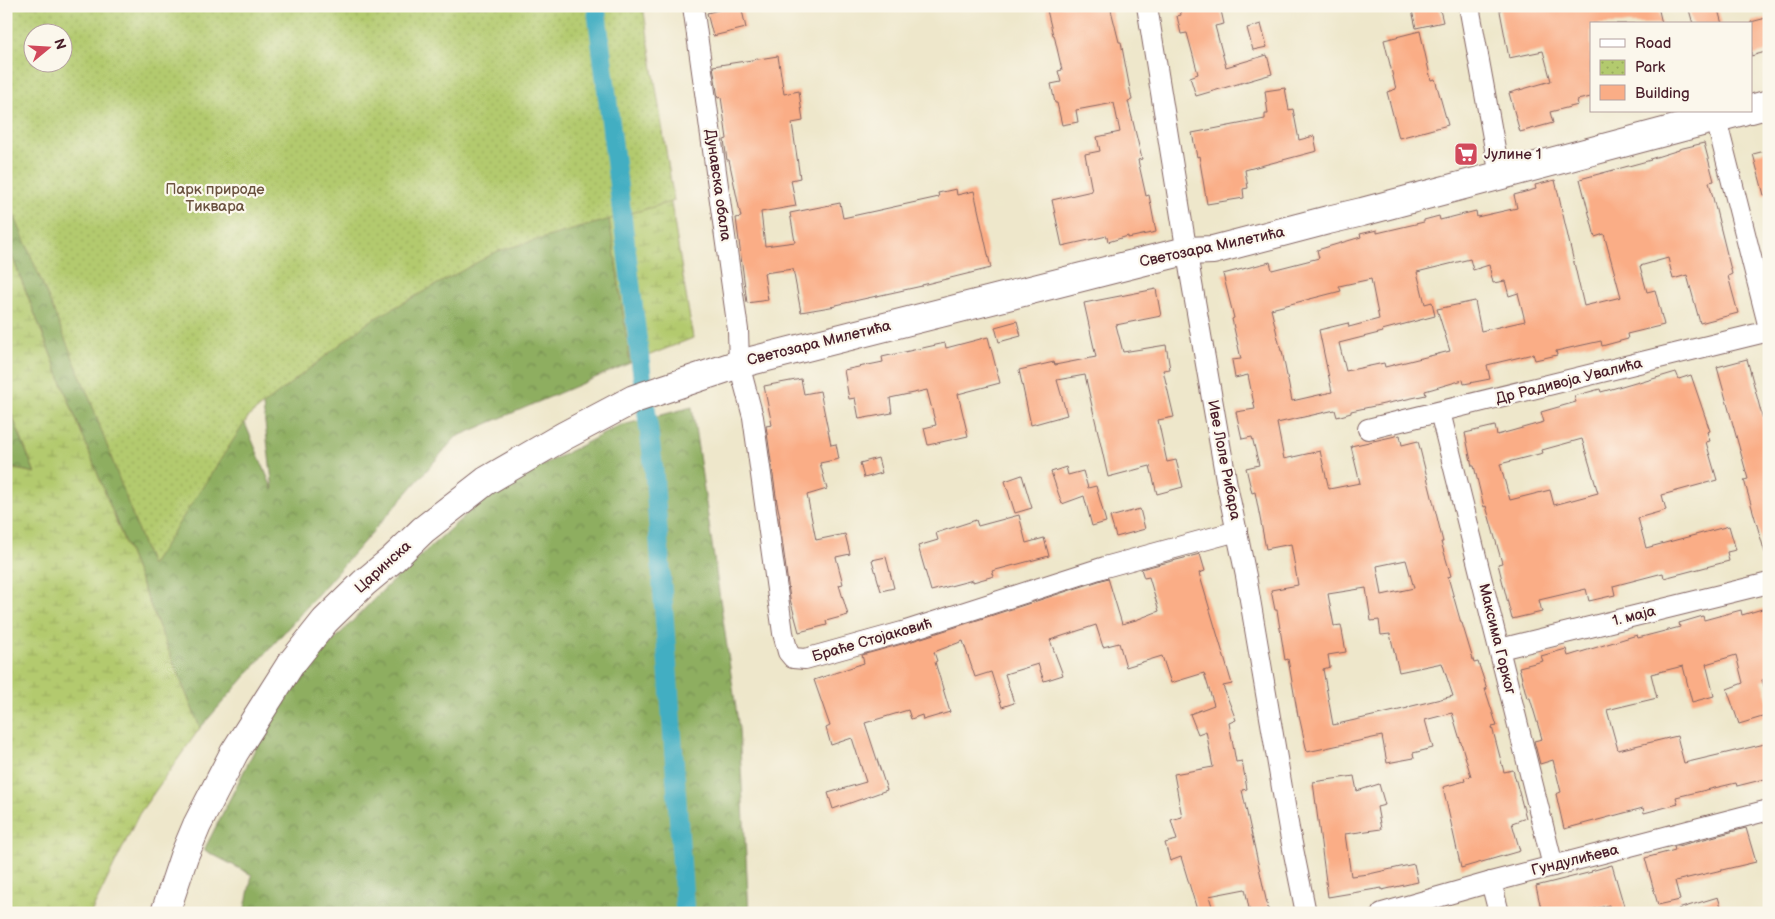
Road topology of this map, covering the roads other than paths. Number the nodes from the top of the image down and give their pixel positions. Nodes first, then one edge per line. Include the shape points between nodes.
1 (693, 6) edge
2 (1147, 6) edge
3 (1469, 6) edge
4 (1769, 104) edge
5 (1752, 109) edge
6 (1740, 112) edge
7 (1716, 119) junction
8 (1500, 176) junction
9 (1186, 251) junction
10 (1769, 330) edge
11 (739, 364) junction
12 (1440, 412) junction
13 (1368, 429) dead end
14 (1237, 531) junction
15 (1769, 583) edge
16 (1500, 649) junction
17 (1769, 810) edge
18 (1554, 866) junction
19 (1491, 882) junction
20 (165, 913) edge
21 (1306, 913) edge
22 (1382, 913) edge
23 (1499, 913) edge

1 - 11 street, Дунавска обала via 738,330
2 - 9 street, Иве Лоле Рибара
3 - 8 street
4 - 5 main road
6 - 7 main road, Светозара Милетића
7 - 8 main road, Светозара Милетића
7 - 10 street
8 - 9 main road, Светозара Милетића via 1213,250
9 - 11 main road, Светозара Милетића
9 - 14 street, Иве Лоле Рибара
10 - 12 street, Др Радивоја Увалића
11 - 14 street, Браће Стојаковић via 753,417 783,633 793,658 805,659 906,631 1105,568
11 - 20 main road, Царинска via 634,400 564,436 486,482 423,530 364,583 325,621 290,665 234,753 190,840
12 - 13 street, Др Радивоја Увалића
12 - 16 street, Максима Горког
14 - 21 street, Иве Лоле Рибара
15 - 16 street, 1. маја
16 - 18 street, Максима Горког
17 - 18 street, Гундулићева
18 - 19 street, Гундулићева
19 - 22 street, Гундулићева
19 - 23 street

